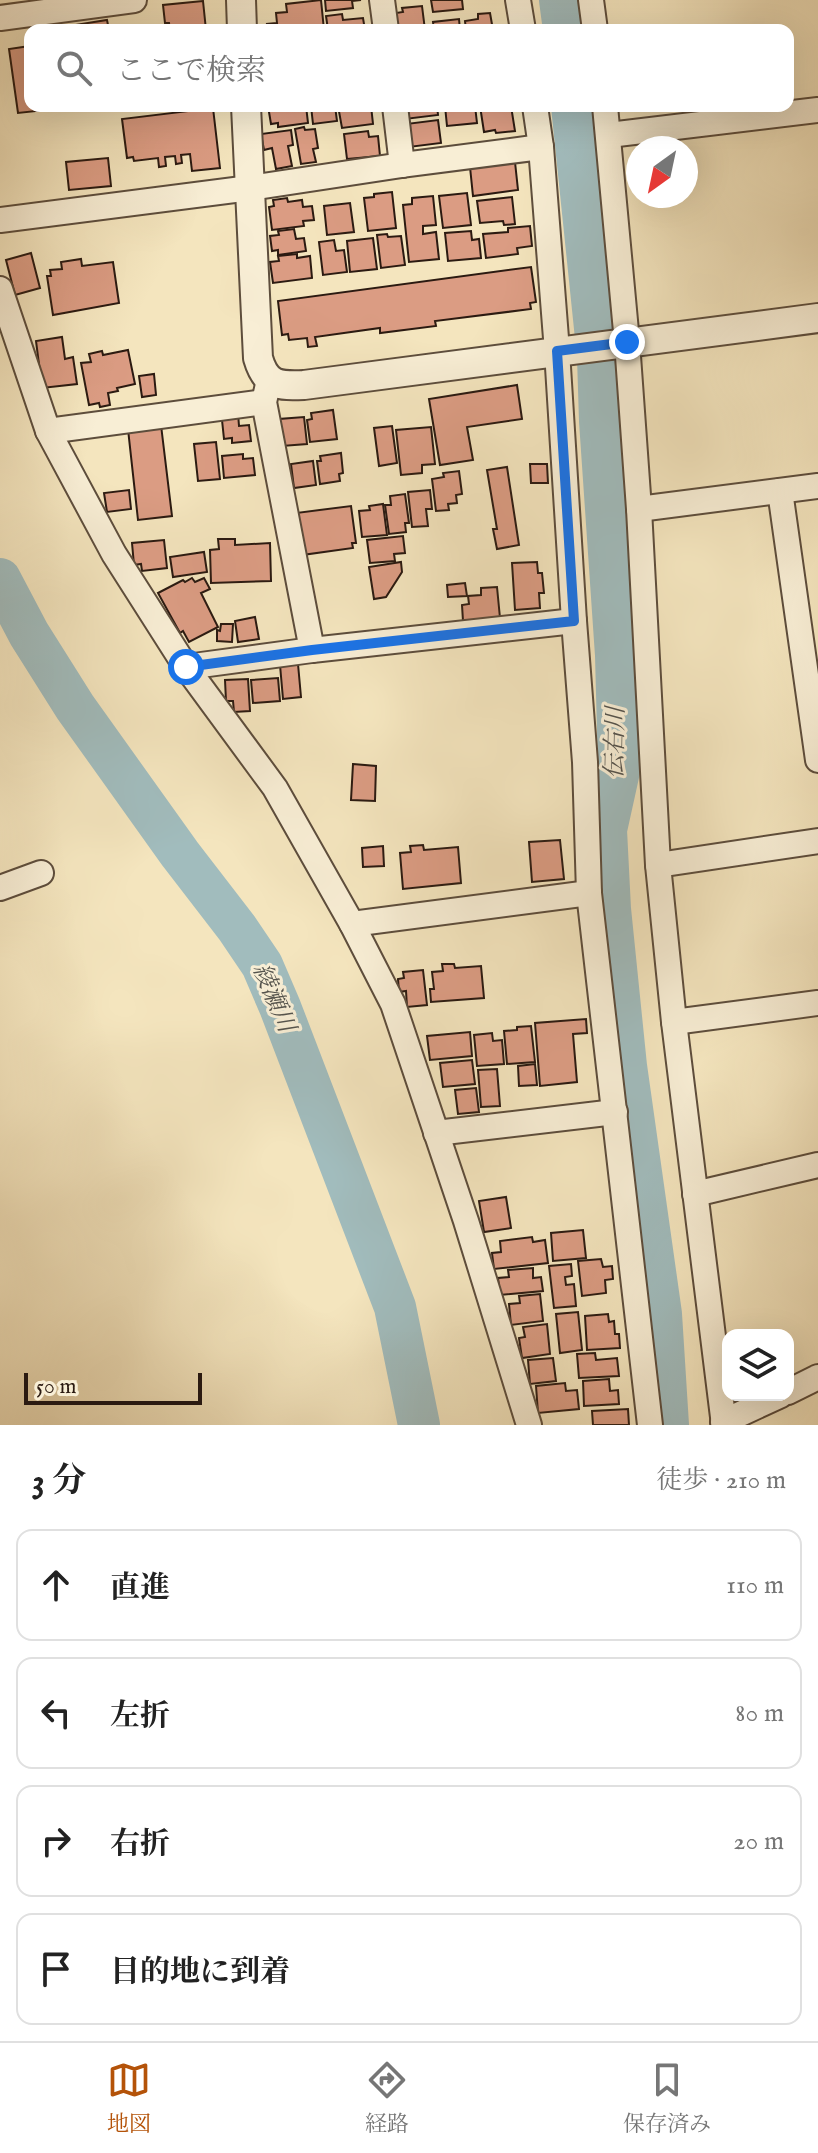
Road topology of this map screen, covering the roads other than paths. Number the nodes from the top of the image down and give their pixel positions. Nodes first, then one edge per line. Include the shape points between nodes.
1 (134, 0) edge
2 (241, 0) edge
3 (382, 0) edge
4 (518, 0) edge
5 (591, 0) edge
6 (0, 18) edge
7 (242, 24) edge
8 (385, 24) edge
9 (522, 24) edge
10 (594, 24) edge
11 (818, 110) edge
12 (246, 112) edge
13 (396, 112) edge
14 (536, 112) edge
15 (606, 112) edge
16 (609, 135) junction
17 (541, 147) junction
18 (402, 165) junction
19 (250, 188) junction
20 (0, 220) edge
21 (0, 289) edge
22 (818, 318) edge
23 (621, 343) junction
24 (566, 350) junction
25 (266, 391) junction
26 (48, 431) junction
27 (818, 486) edge
28 (780, 491) junction
29 (639, 509) junction
30 (574, 621) junction
31 (312, 650) junction
32 (810, 654) edge
33 (186, 667) junction
34 (818, 760) edge
35 (818, 841) edge
36 (658, 865) junction
37 (41, 873) dead end
38 (0, 888) edge
39 (589, 893) junction
40 (352, 924) junction
41 (818, 1003) edge
42 (674, 1022) junction
43 (615, 1112) junction
44 (436, 1133) junction
45 (818, 1165) edge
46 (695, 1194) junction
47 (818, 1377) edge
48 (794, 1389) edge
49 (769, 1401) edge
50 (724, 1424) edge
51 (529, 1425) edge
52 (650, 1425) edge

1 - 6 street
2 - 7 street
3 - 8 street
4 - 9 street
5 - 10 street
11 - 16 street
12 - 19 street
13 - 18 street
14 - 17 street
15 - 16 street
16 - 23 street
17 - 18 street
17 - 24 street
18 - 19 street
19 - 20 street
19 - 25 street via 258,358
21 - 26 street
22 - 23 street
23 - 24 street
23 - 29 street
24 - 25 street
24 - 30 street
25 - 26 street
25 - 31 street
26 - 33 street via 114,554
27 - 28 street
28 - 29 street
28 - 32 street
29 - 36 street
30 - 31 street
30 - 39 street
31 - 33 street
32 - 34 street
33 - 40 street via 275,788
35 - 36 street
36 - 42 street
37 - 38 street
39 - 40 street
39 - 43 street
40 - 44 street via 393,1004
41 - 42 street
42 - 46 street
43 - 44 street
43 - 52 street
44 - 51 street
45 - 46 street
46 - 50 street
47 - 48 street
49 - 50 street

